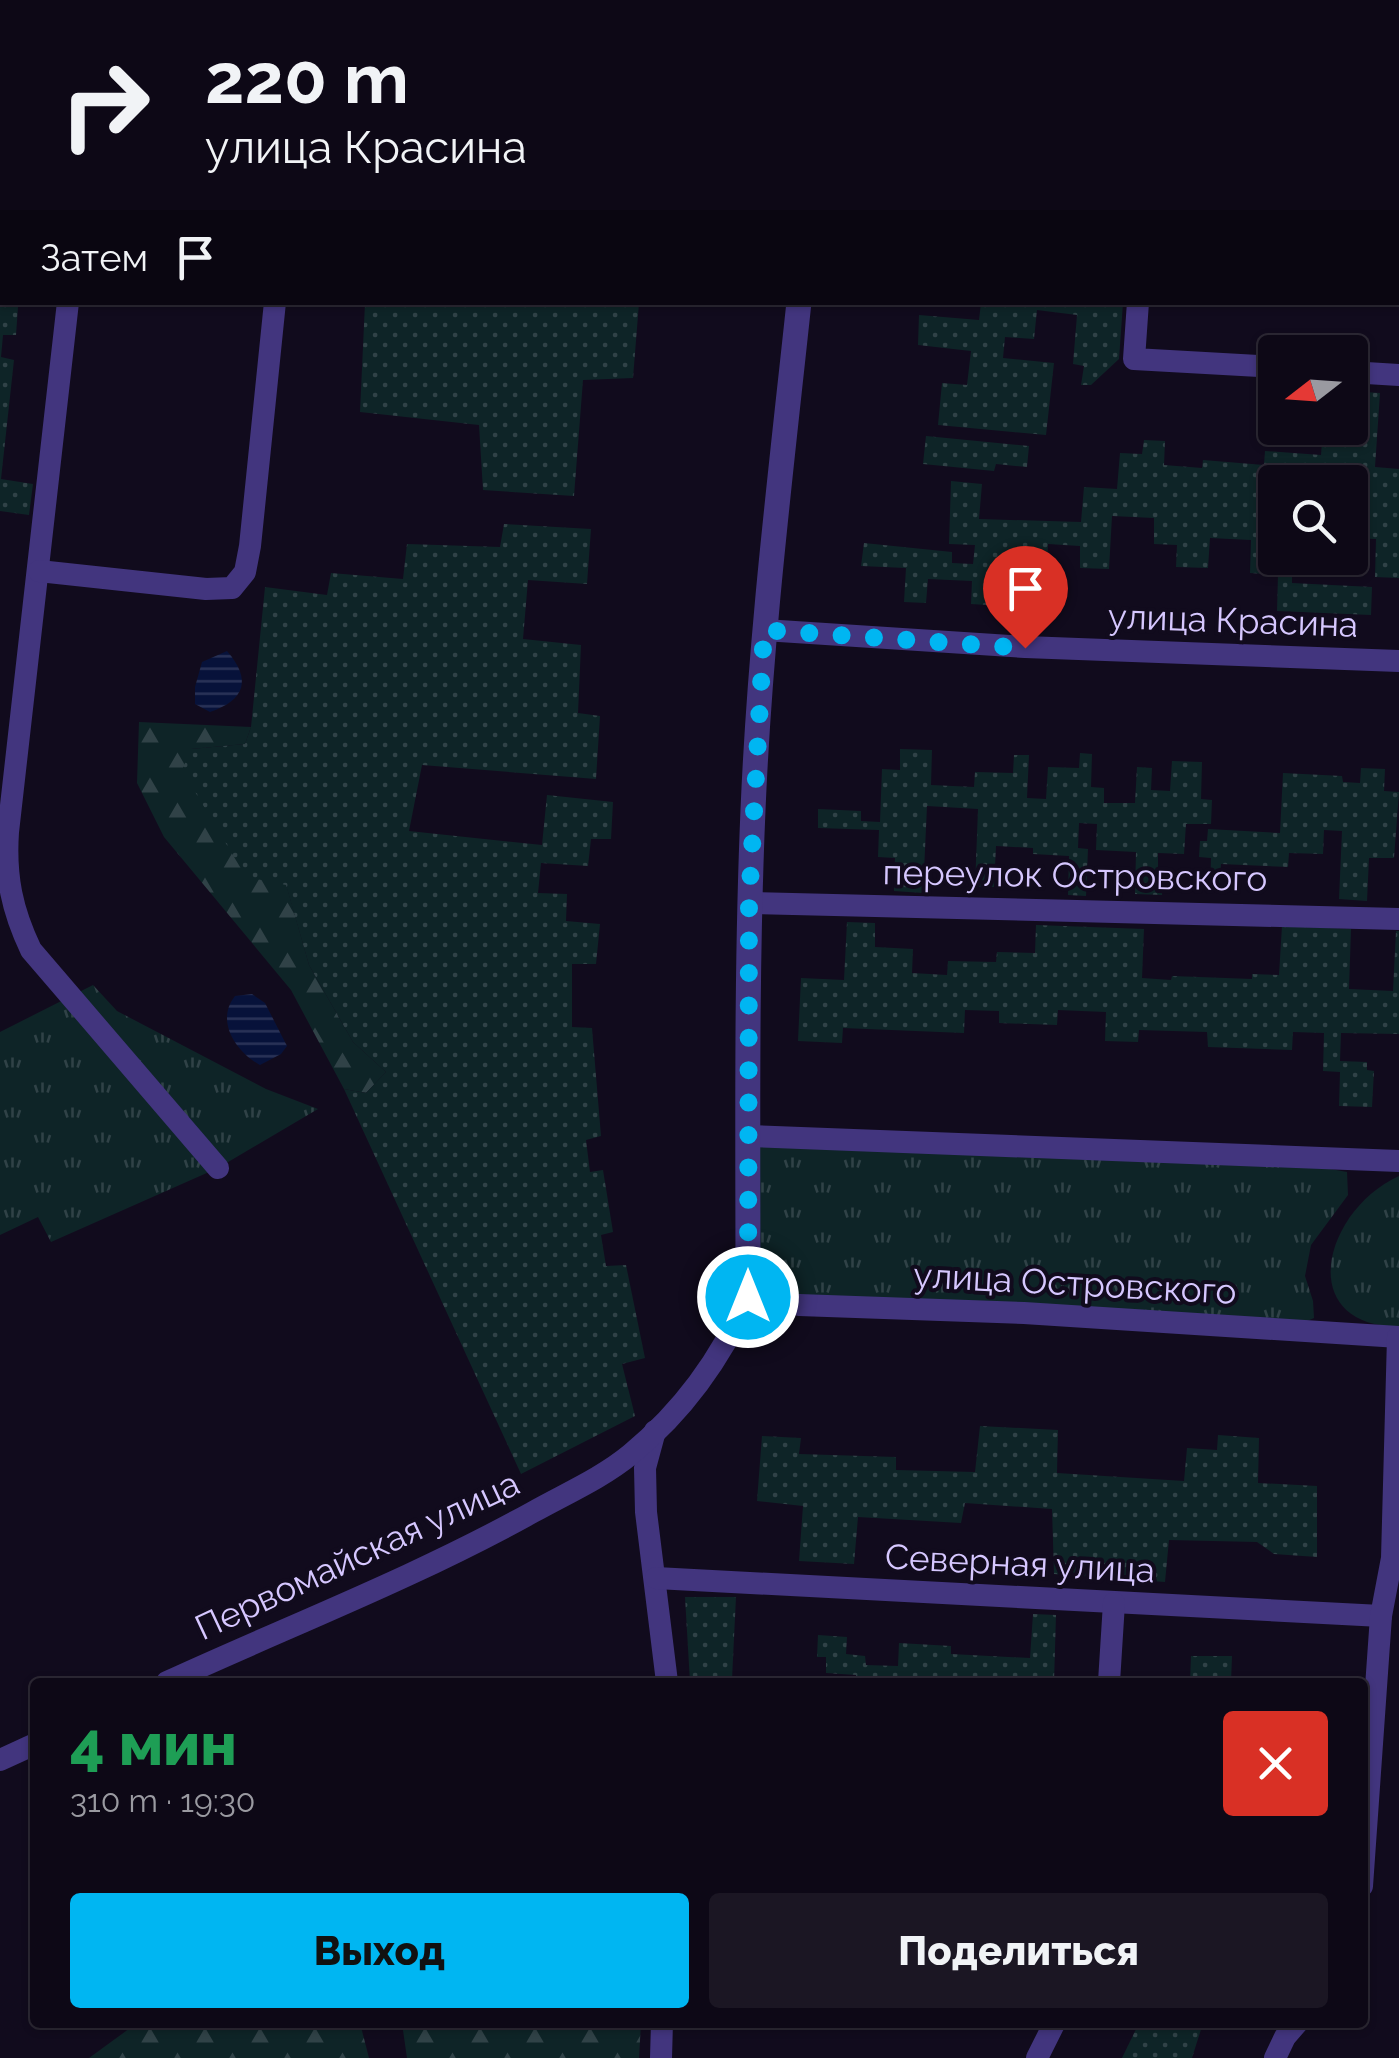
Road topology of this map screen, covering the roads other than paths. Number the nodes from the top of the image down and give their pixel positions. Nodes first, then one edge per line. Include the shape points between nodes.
1 (68, 305) edge
2 (276, 305) edge
3 (799, 305) edge
4 (1138, 305) edge
5 (1258, 367) edge
6 (1368, 373) edge
7 (1399, 374) edge
8 (39, 572) junction
9 (764, 630) junction
10 (1399, 661) edge
11 (749, 903) junction
12 (1399, 918) edge
13 (748, 1136) junction
14 (1399, 1161) edge
15 (218, 1168) dead end
16 (748, 1297) junction
17 (1399, 1337) edge
18 (655, 1431) junction
19 (1396, 1558) edge
20 (656, 1578) junction
21 (1114, 1603) junction
22 (1381, 1616) junction
23 (176, 1678) edge
24 (666, 1678) edge
25 (1108, 1678) edge
26 (30, 1746) edge
27 (0, 1760) edge
28 (1368, 1801) edge
29 (662, 2028) edge
30 (1053, 2028) edge
31 (1292, 2028) edge
32 (661, 2058) edge
33 (1036, 2058) edge
34 (1275, 2058) edge

1 - 8 street
2 - 8 street via 250,546 245,572 232,588
3 - 9 street, Первомайская улица
4 - 5 street via 1134,359
6 - 7 street
8 - 15 street via 8,832 8,894 32,950
9 - 10 street, улица Красина via 1025,648
9 - 11 street, Первомайская улица
11 - 12 street, переулок Островского
11 - 13 street, Первомайская улица
13 - 14 street
13 - 16 street, Первомайская улица
16 - 17 street, улица Островского
16 - 18 street, Первомайская улица via 721,1354
17 - 19 street
18 - 20 street via 645,1468
18 - 23 street, Первомайская улица via 584,1484 476,1544
19 - 22 street
20 - 21 street, Северная улица
20 - 24 street
21 - 22 street, Северная улица
21 - 25 street
22 - 28 street
26 - 27 street
29 - 32 street
30 - 33 street
31 - 34 street

